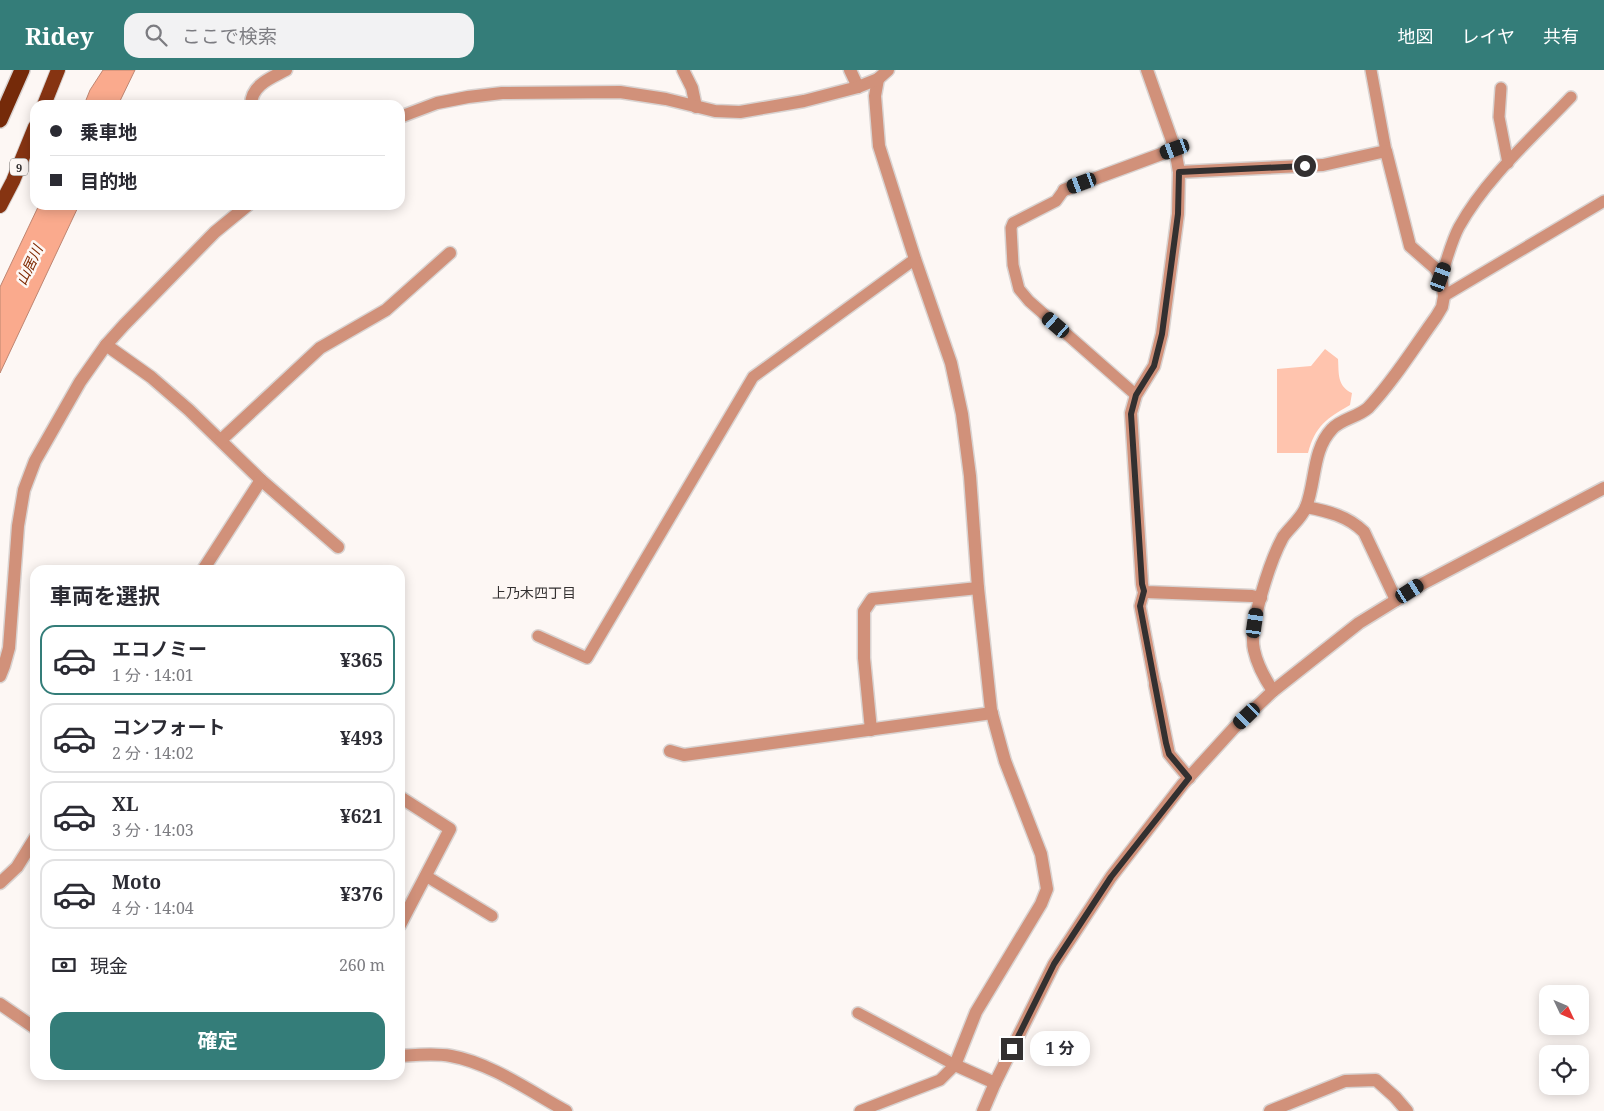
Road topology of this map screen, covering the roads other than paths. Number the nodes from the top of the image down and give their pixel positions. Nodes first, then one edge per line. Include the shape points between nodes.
1 (22, 70) edge
2 (58, 70) edge
3 (286, 70) edge
4 (683, 70) edge
5 (850, 70) edge
6 (888, 70) edge
7 (1147, 70) edge
8 (1371, 70) edge
9 (878, 79) junction
10 (858, 87) junction
11 (1500, 88) dead end
12 (1571, 97) dead end
13 (46, 100) edge
14 (251, 100) edge
15 (696, 107) junction
16 (405, 114) edge
17 (0, 120) edge
18 (30, 139) edge
19 (1175, 149) junction
20 (1386, 151) junction
21 (1508, 163) junction
22 (1179, 172) junction
23 (1064, 190) joint
24 (1604, 201) edge
25 (0, 206) edge
26 (242, 210) edge
27 (450, 253) dead end
28 (915, 259) junction
29 (1441, 277) junction
30 (1444, 296) junction
31 (106, 345) junction
32 (1136, 395) junction
33 (221, 440) junction
34 (261, 480) junction
35 (1604, 488) edge
36 (1306, 507) junction
37 (338, 547) dead end
38 (206, 565) edge
39 (978, 588) junction
40 (1144, 591) junction
41 (1261, 598) junction
42 (1396, 600) junction
43 (538, 636) dead end
44 (0, 676) edge
45 (1155, 685) joint
46 (1272, 691) junction
47 (992, 713) junction
48 (871, 730) junction
49 (670, 751) dead end
50 (1189, 778) junction
51 (405, 800) edge
52 (30, 846) edge
53 (426, 876) junction
54 (0, 882) edge
55 (405, 916) edge
56 (492, 916) dead end
57 (0, 1004) edge
58 (858, 1013) dead end
59 (30, 1025) edge
60 (405, 1056) edge
61 (955, 1065) junction
62 (995, 1083) junction
63 (566, 1111) edge
64 (860, 1111) edge
65 (982, 1111) edge
66 (1270, 1111) edge
67 (1406, 1111) edge

1 - 17 highway
2 - 13 highway
3 - 14 street via 260,85
4 - 15 street via 692,88
5 - 10 street
6 - 9 street
7 - 19 street
8 - 20 lane
9 - 10 street
9 - 28 street via 875,96 879,146
10 - 15 street via 804,101 740,112
11 - 21 lane via 1498,117
12 - 21 lane
15 - 16 street via 620,92 502,93 437,103
18 - 25 highway, 9
19 - 22 street
19 - 23 street
20 - 22 street via 1323,165
20 - 29 street via 1410,246
21 - 29 lane via 1472,206 1458,229
22 - 32 street via 1178,214 1162,334 1154,366
23 - 32 lane via 1056,200 1013,223 1014,265 1019,289
24 - 30 lane
26 - 31 street via 215,232
27 - 33 street via 386,310 320,348
28 - 39 street via 951,363 962,414
28 - 43 lane via 753,377 587,658
29 - 30 street
30 - 36 street via 1436,317 1378,396 1366,410 1332,429 1321,447
31 - 33 street via 151,377
31 - 44 street via 56,422 35,460 24,490 18,526 9,648
32 - 40 street via 1131,414
33 - 34 street
34 - 37 street
34 - 38 street
35 - 42 street
36 - 41 street via 1278,547
36 - 42 street via 1344,518 1364,532
39 - 47 street
39 - 48 street via 872,599 864,611 864,658
40 - 41 street
40 - 45 lane via 1140,606
41 - 46 street via 1256,613 1253,649
42 - 46 street via 1359,623
45 - 50 street via 1169,754
46 - 50 street
47 - 48 street
47 - 61 street via 1005,761 1041,854 1047,889 976,1012
48 - 49 street via 684,755
50 - 62 street via 1111,877 1054,964
51 - 53 street via 450,829
52 - 54 street via 17,867
53 - 55 street
53 - 56 lane
57 - 59 street
58 - 61 lane
60 - 63 street via 450,1056 473,1062
61 - 62 street
61 - 64 lane via 940,1080
62 - 65 street
66 - 67 street via 1346,1081 1376,1080

